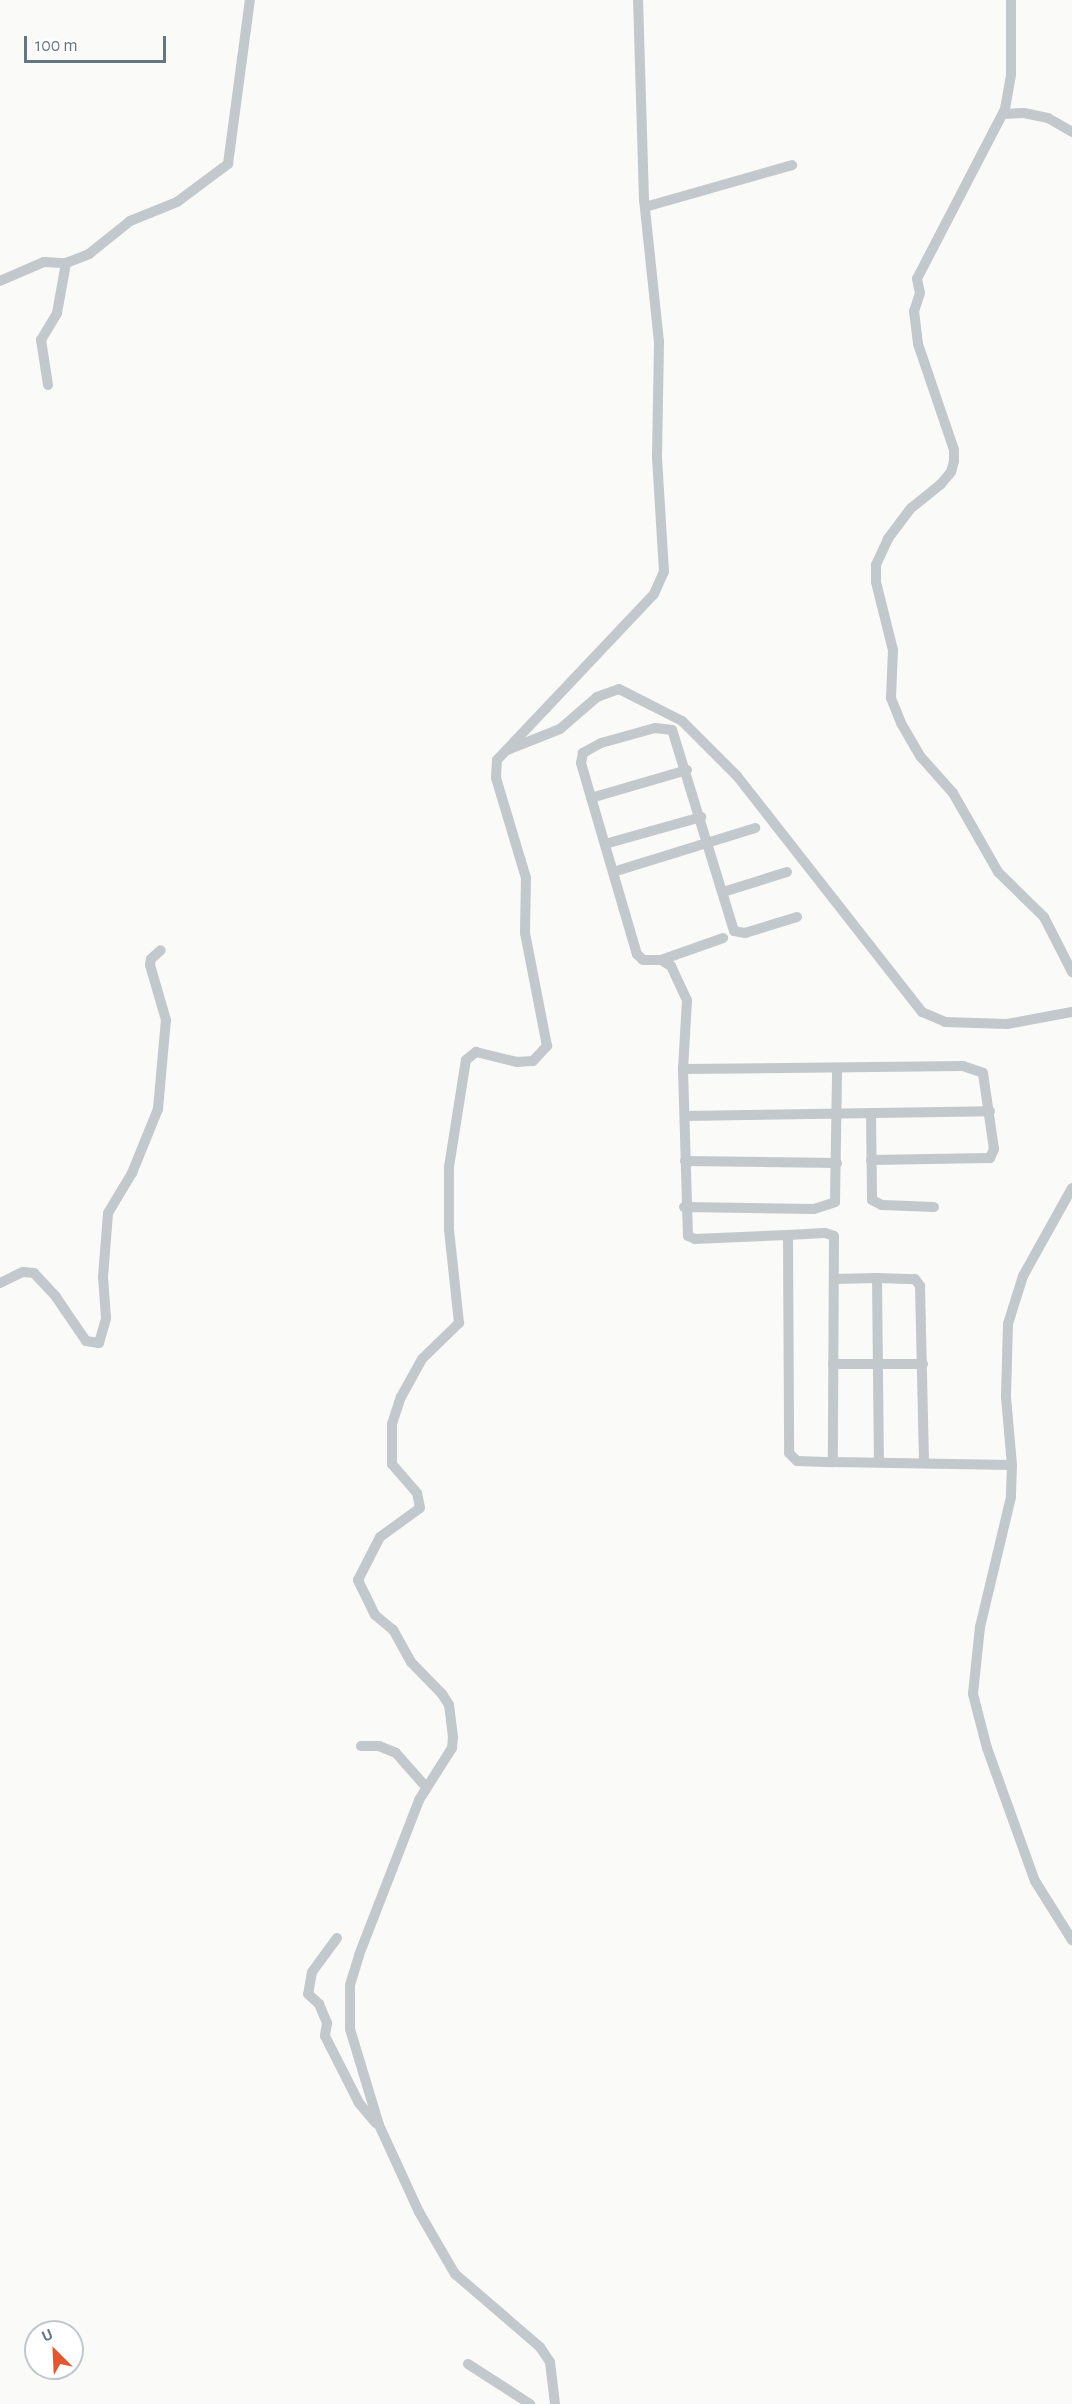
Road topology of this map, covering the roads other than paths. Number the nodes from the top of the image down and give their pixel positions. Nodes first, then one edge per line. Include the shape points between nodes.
1 (250, 0) edge
2 (638, 0) edge
3 (1011, 0) edge
4 (1003, 114) junction
5 (1072, 132) edge
6 (792, 165) dead end
7 (645, 207) junction
8 (66, 263) junction
9 (0, 281) edge
10 (48, 385) dead end
11 (507, 750) junction
12 (687, 770) junction
13 (591, 798) junction
14 (701, 817) junction
15 (755, 828) dead end
16 (708, 843) junction
17 (605, 844) junction
18 (613, 872) junction
19 (787, 872) dead end
20 (723, 892) junction
21 (797, 917) dead end
22 (723, 938) dead end
23 (161, 950) dead end
24 (661, 960) junction
25 (1072, 972) edge
26 (1072, 1012) edge
27 (837, 1068) junction
28 (683, 1069) junction
29 (990, 1111) junction
30 (871, 1114) junction
31 (685, 1116) junction
32 (837, 1116) junction
33 (872, 1160) junction
34 (685, 1161) junction
35 (837, 1163) junction
36 (1072, 1188) edge
37 (934, 1207) dead end
38 (684, 1208) junction
39 (788, 1235) junction
40 (877, 1278) junction
41 (834, 1279) junction
42 (0, 1283) edge
43 (878, 1363) junction
44 (833, 1364) junction
45 (923, 1364) junction
46 (924, 1461) junction
47 (833, 1462) junction
48 (879, 1462) junction
49 (1012, 1465) junction
50 (361, 1746) dead end
51 (426, 1788) junction
52 (337, 1938) dead end
53 (1072, 1940) edge
54 (379, 2125) junction
55 (468, 2364) dead end
56 (530, 2404) edge
57 (555, 2404) edge

1 - 8 street via 228,164 177,202 130,221 89,254
2 - 7 street
3 - 4 street via 1011,75
4 - 5 street via 1048,118
4 - 25 street via 917,279 920,293 914,311 918,344 954,450 951,472 899,523 876,565 876,582 893,656 891,698 901,723 921,757 953,793 998,872 1044,917
6 - 7 street
7 - 11 street via 659,342 657,457 665,564 662,580 574,682
8 - 9 street via 44,262
8 - 10 street via 57,313 41,340
11 - 26 street via 560,729 597,697 619,689 682,721 737,776 922,1012 945,1022 1007,1024
11 - 51 street via 497,760 496,778 526,878 525,933 547,1047 533,1061 517,1062 476,1052 466,1060 449,1167 449,1229 459,1323 422,1359 401,1397 392,1424 392,1464 417,1493 420,1508 380,1537 358,1580 375,1615 393,1630 411,1662 448,1705 452,1748
12 - 13 street
12 - 13 street via 678,739 669,728 601,743 581,757
12 - 14 street
13 - 17 street
14 - 16 street
14 - 17 street
15 - 16 street
16 - 18 street
16 - 20 street
17 - 18 street
18 - 24 street via 639,957
19 - 20 street
20 - 21 street via 737,933
22 - 24 street
23 - 42 street via 150,965 166,1020 158,1109 132,1173 108,1213 103,1277 106,1318 99,1342 86,1341 56,1297 34,1274 23,1272
24 - 28 street via 678,974 687,1000
27 - 28 street
27 - 29 street via 976,1068 985,1077
27 - 32 street
28 - 31 street
29 - 30 street
29 - 33 street via 994,1149 990,1158
30 - 32 street
30 - 33 street
31 - 32 street
31 - 34 street
32 - 35 street
33 - 37 street via 871,1193 875,1204
34 - 35 street
34 - 38 street
35 - 38 street via 836,1202 823,1208
36 - 49 street via 1023,1276 1008,1324 1006,1397
38 - 39 street via 690,1238
39 - 41 street via 834,1236
39 - 47 street via 789,1453 797,1461
40 - 41 street
40 - 43 street
40 - 45 street via 919,1282
41 - 44 street
43 - 44 street
43 - 45 street
43 - 48 street
44 - 47 street
45 - 46 street
46 - 48 street
46 - 49 street
47 - 48 street
49 - 53 street via 1005,1529 980,1627 973,1694 987,1748 1035,1881
50 - 51 street via 379,1746 396,1754
51 - 54 street via 381,1894 350,1985 350,2029
52 - 54 street via 310,1974 308,1994 319,2004 327,2023 325,2036 359,2103
54 - 57 street via 419,2212 455,2274 540,2347 550,2362
55 - 56 street

